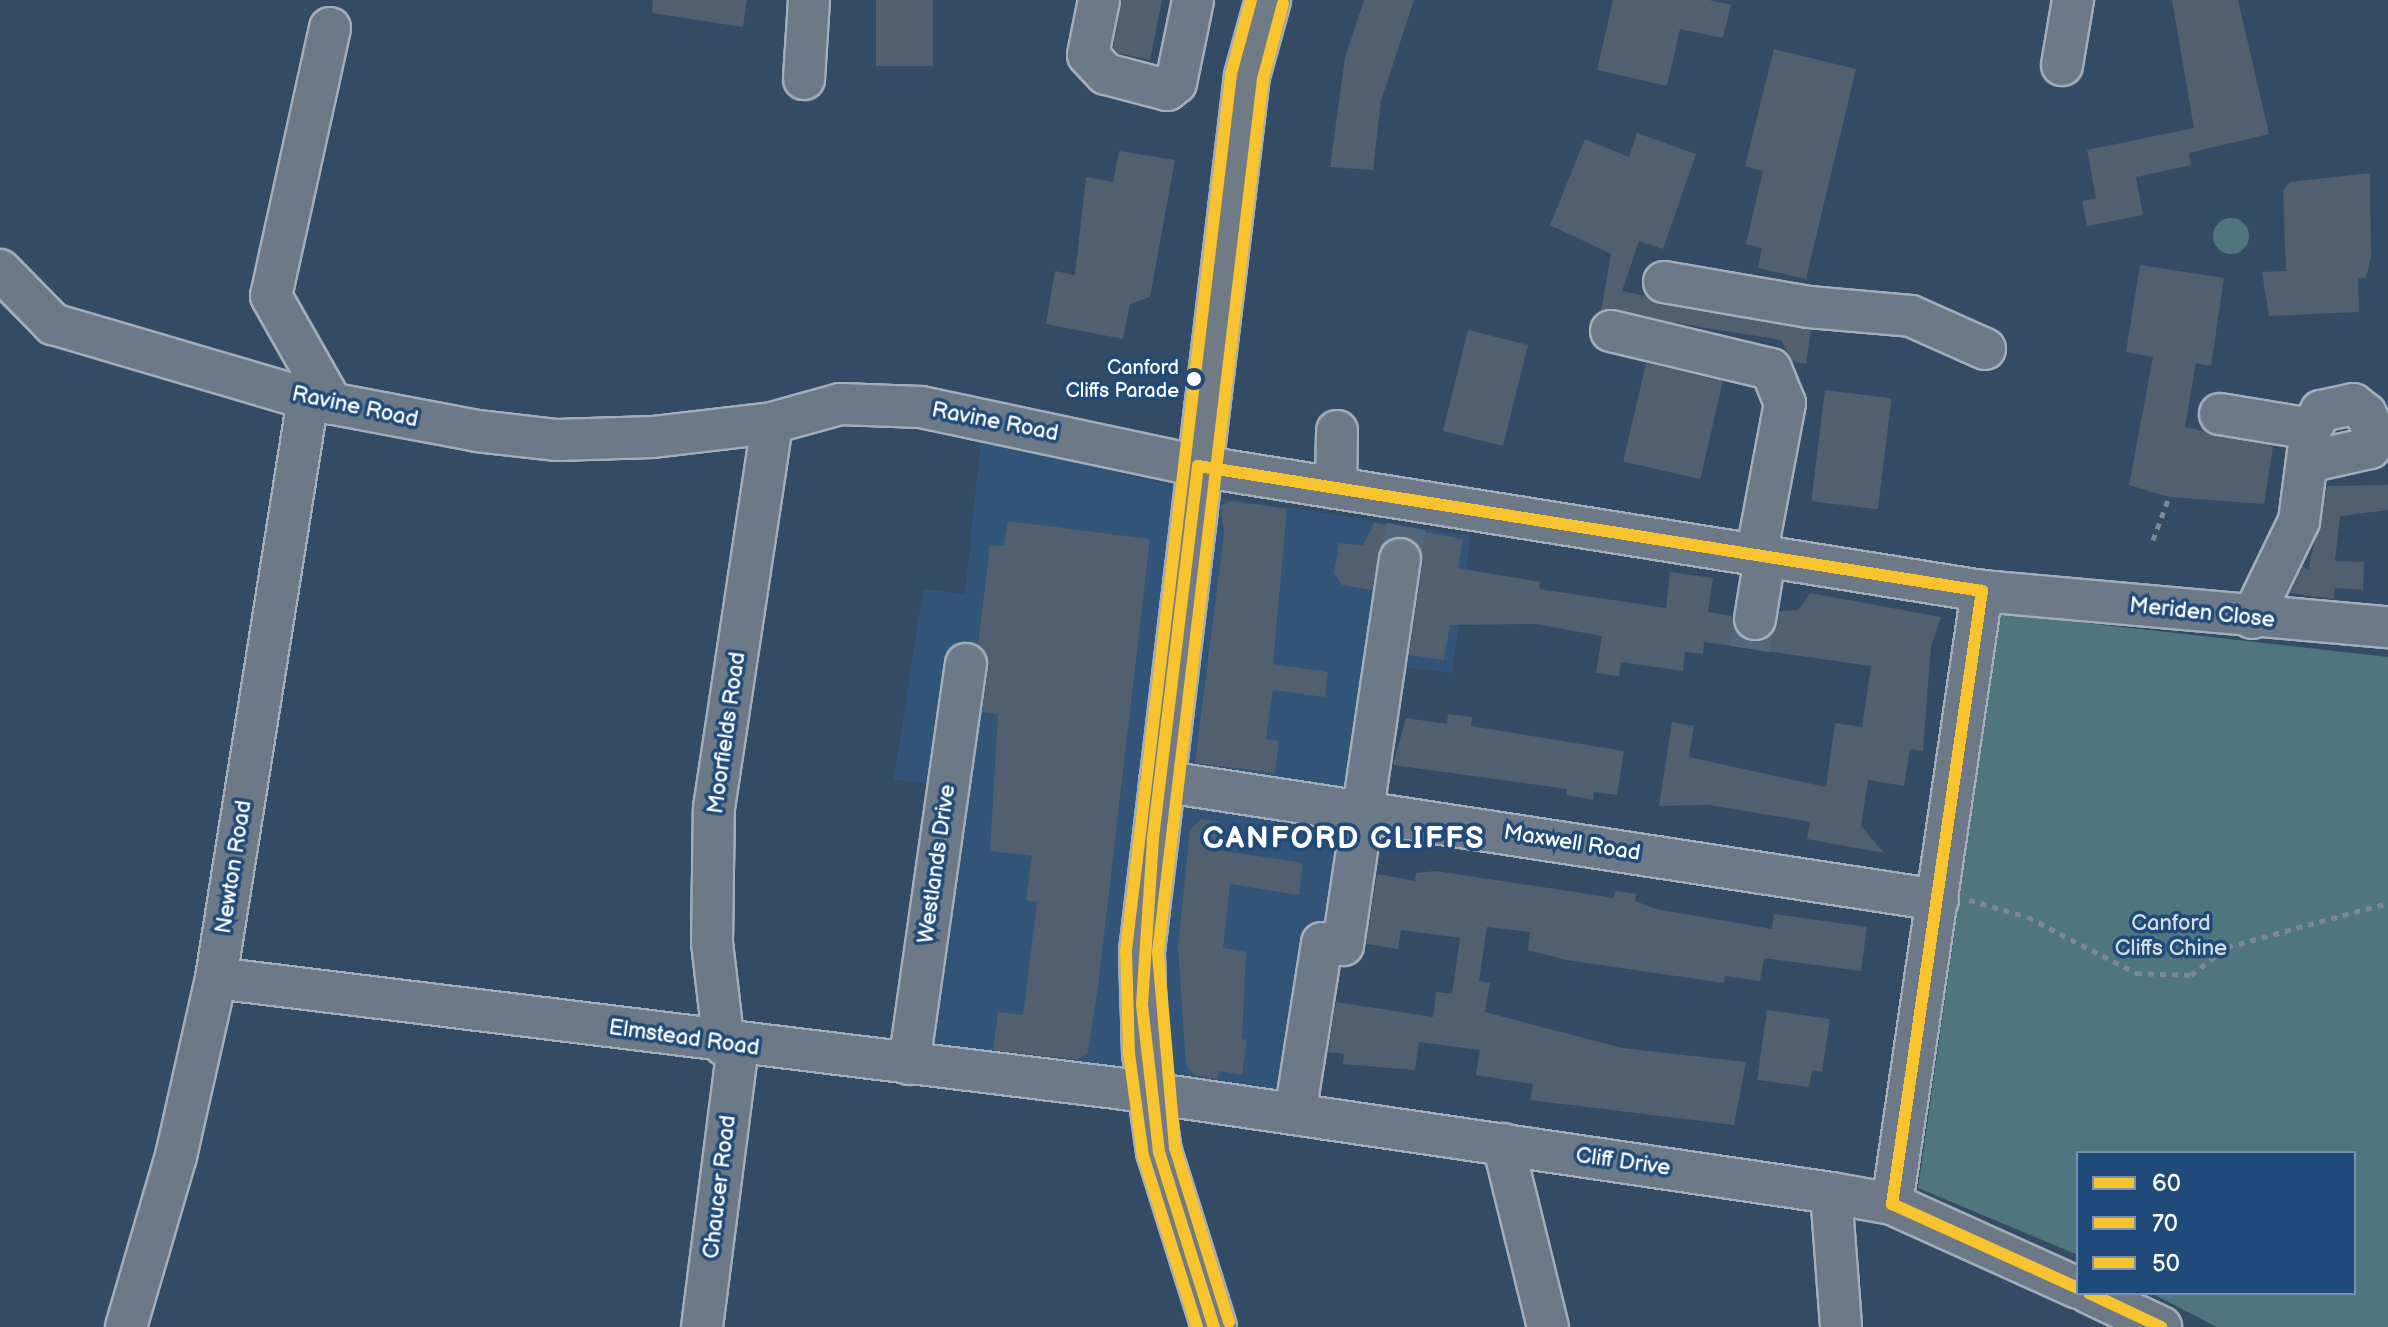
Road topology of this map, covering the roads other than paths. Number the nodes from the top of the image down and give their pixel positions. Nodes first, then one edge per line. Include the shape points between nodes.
1 (809, 0) edge
2 (1099, 0) edge
3 (1193, 0) edge
4 (1268, 0) edge
5 (2073, 0) edge
6 (330, 28) dead end
7 (2062, 65) dead end
8 (804, 79) dead end
9 (0, 270) edge
10 (1664, 282) dead end
11 (1611, 331) dead end
12 (1985, 349) dead end
13 (320, 401) junction
14 (2220, 414) dead end
15 (772, 423) junction
16 (1337, 431) dead end
17 (1198, 466) junction
18 (1336, 488) junction
19 (1406, 529) junction
20 (1761, 552) junction
21 (1996, 588) junction
22 (2252, 618) junction
23 (1755, 619) tunnel mouth
24 (2388, 627) edge
25 (966, 664) dead end
26 (1160, 781) junction
27 (1360, 811) junction
28 (1938, 900) junction
29 (216, 978) junction
30 (731, 1046) junction
31 (909, 1064) junction
32 (1152, 1093) junction
33 (1295, 1114) junction
34 (1503, 1144) junction
35 (1831, 1193) junction
36 (1892, 1204) junction
37 (2076, 1287) edge
38 (2092, 1295) edge
39 (2124, 1318) edge
40 (126, 1327) edge
41 (702, 1327) edge
42 (1214, 1327) edge
43 (1548, 1327) edge
44 (1841, 1327) edge
45 (2161, 1327) edge

1 - 8 street
2 - 3 street via 1088,55 1106,74 1167,90 1176,83
4 - 17 main road via 1247,76 1238,197
5 - 7 street
6 - 13 street via 271,296
9 - 13 street, Ravine Road via 53,324
10 - 12 street via 1911,316
11 - 20 street via 1771,369 1785,403
13 - 15 street, Ravine Road via 557,440
13 - 29 street, Newton Road
14 - 22 street via 2312,445 2299,521
15 - 17 street, Ravine Road via 840,404 921,407
15 - 30 street, Moorfields Road via 714,808 712,943
16 - 18 street
17 - 18 street, Ravine Road
17 - 26 main road
18 - 19 street, Ravine Road
19 - 20 street, Ravine Road
19 - 27 street
20 - 21 street, Ravine Road
20 - 23 street
21 - 22 street, Meriden Close
21 - 28 street
22 - 24 street, Meriden Close
25 - 31 street, Westlands Drive
26 - 27 street, Maxwell Road
26 - 32 main road via 1142,951
27 - 28 street, Maxwell Road
27 - 33 street via 1343,945 1322,943
28 - 36 street
29 - 30 street, Elmstead Road
29 - 40 street, Newton Road
30 - 31 street, Elmstead Road
30 - 41 street, Chaucer Road
31 - 32 street, Elmstead Road
32 - 33 street, Cliff Drive
32 - 42 main road via 1173,1211
33 - 34 street, Cliff Drive
34 - 35 street, Cliff Drive
34 - 43 street
35 - 36 street, Cliff Drive
35 - 44 street
36 - 37 street, Cliff Drive
38 - 39 street
39 - 45 street

